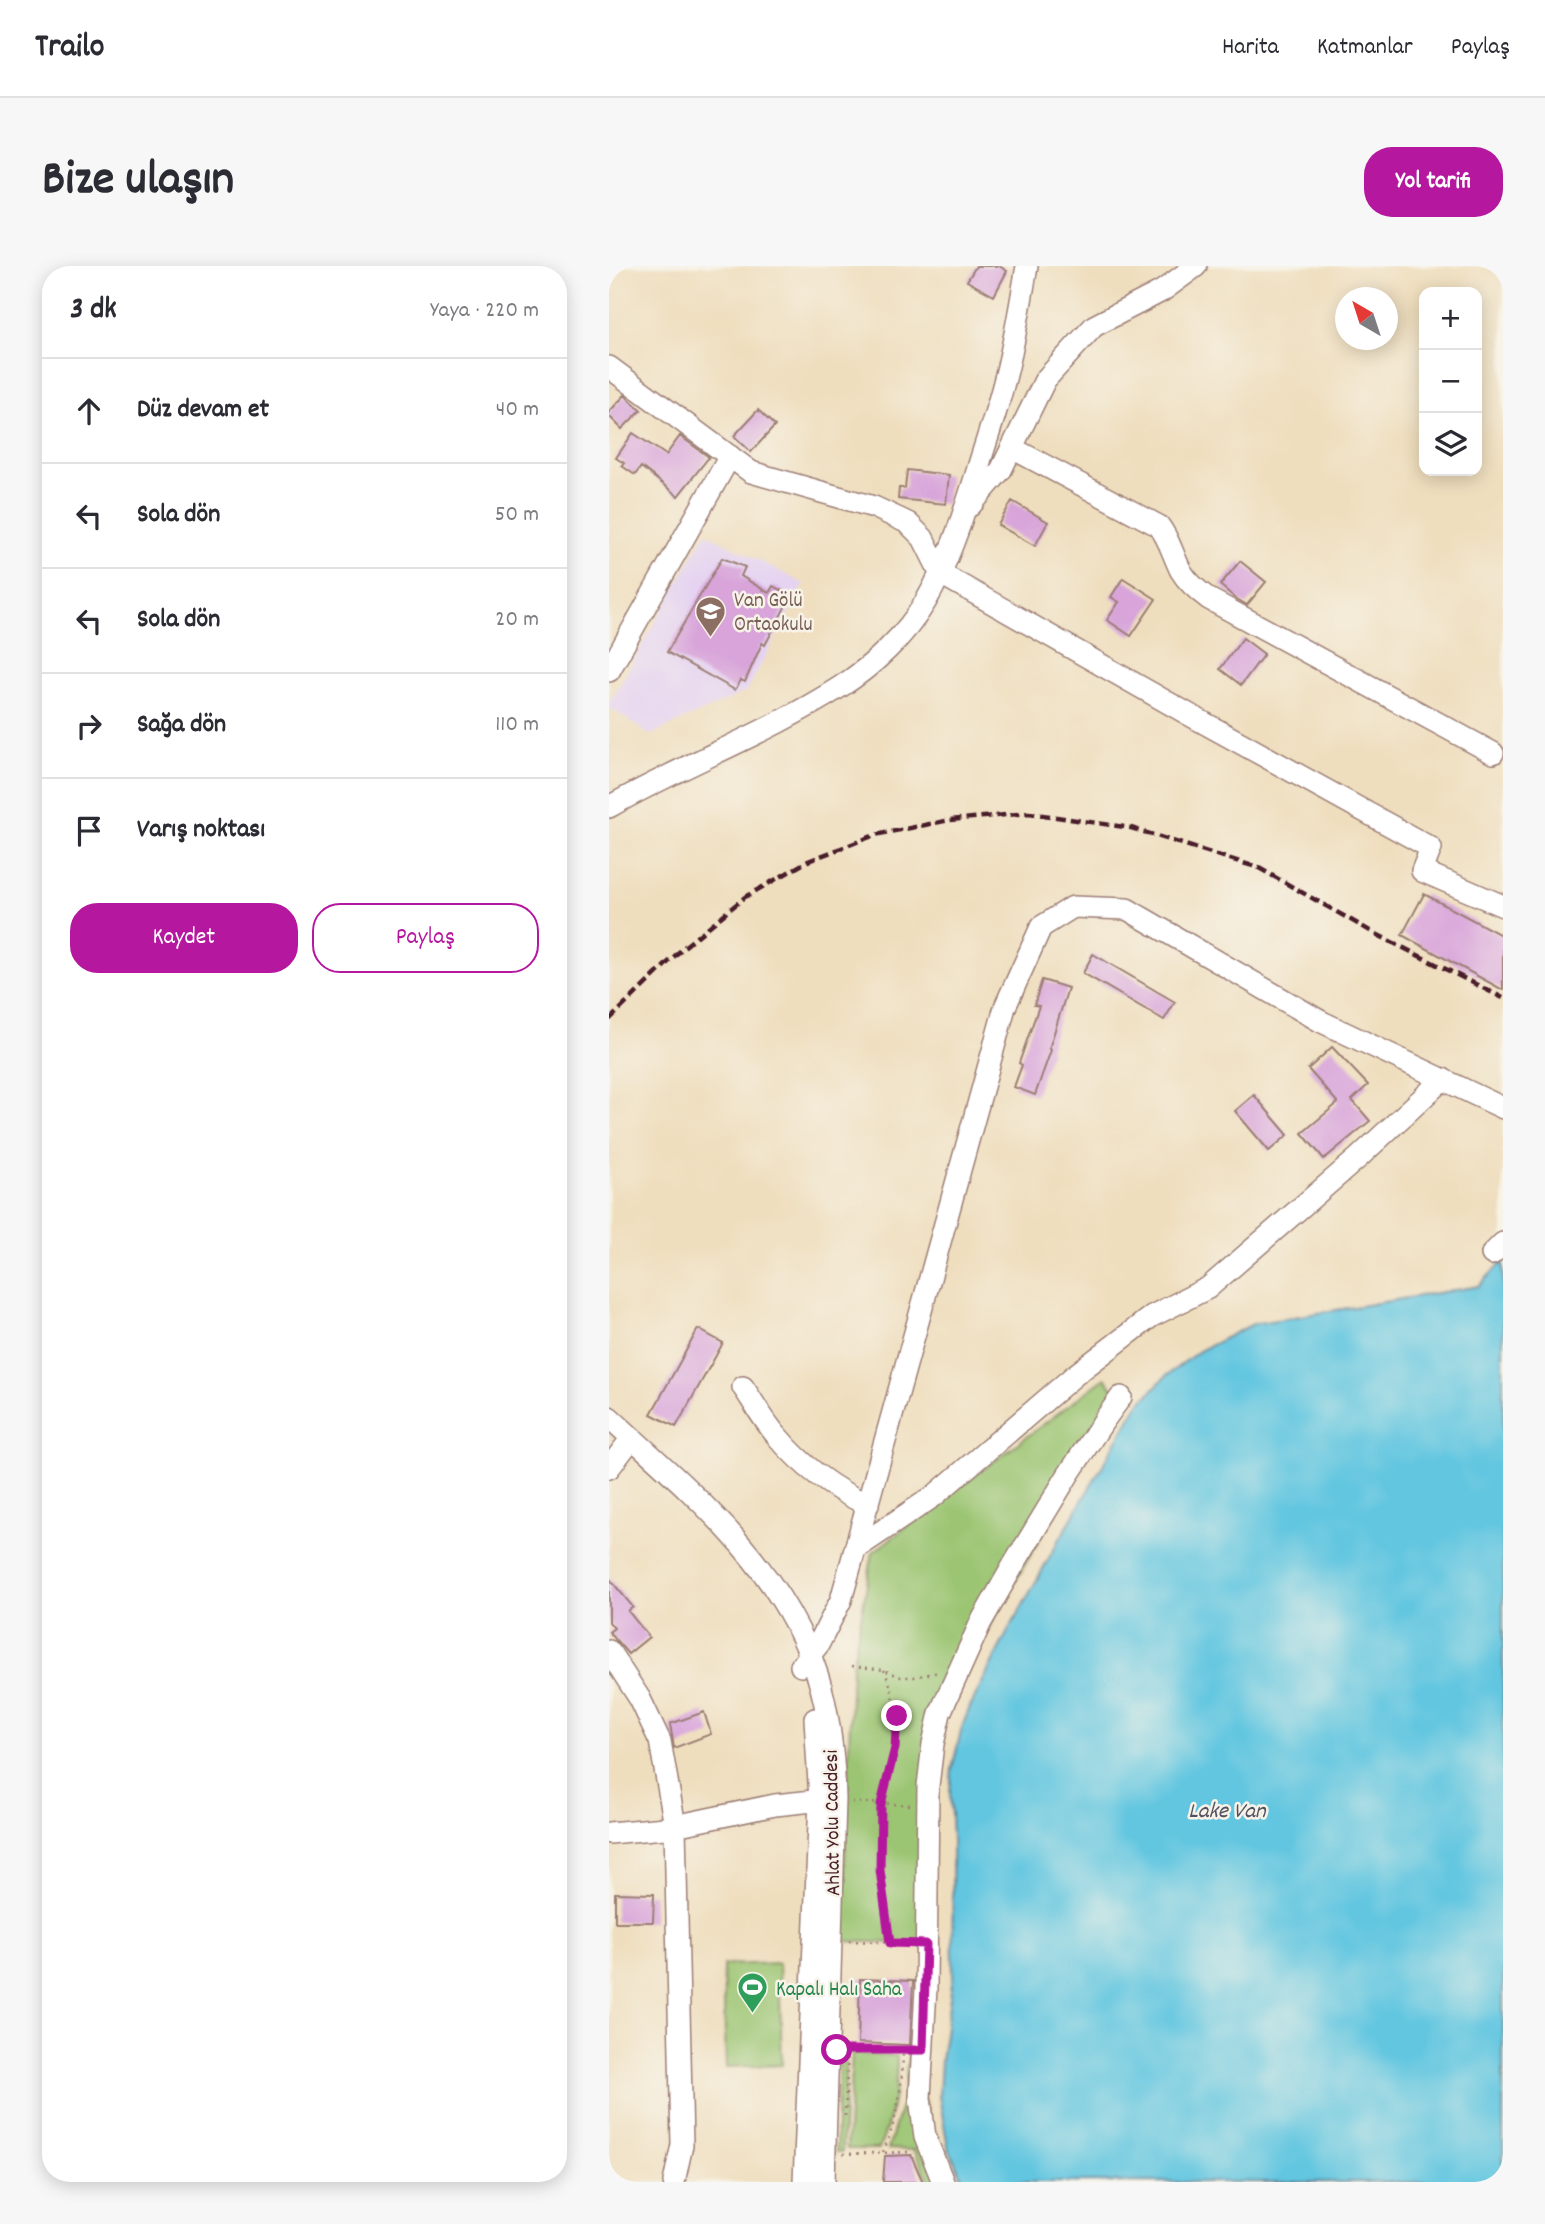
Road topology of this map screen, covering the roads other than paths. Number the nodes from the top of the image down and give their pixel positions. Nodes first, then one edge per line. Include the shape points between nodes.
1 (1027, 266) edge
2 (1196, 266) edge
3 (609, 367) edge
4 (1011, 448) junction
5 (730, 456) junction
6 (964, 512) junction
7 (941, 574) junction
8 (609, 671) edge
9 (1493, 753) dead end
10 (609, 807) edge
11 (1503, 906) edge
12 (1443, 1079) junction
13 (1503, 1108) edge
14 (743, 1387) dead end
15 (1121, 1398) dead end
16 (609, 1417) edge
17 (609, 1430) edge
18 (629, 1442) junction
19 (609, 1468) edge
20 (868, 1505) junction
21 (855, 1549) junction
22 (609, 1651) edge
23 (805, 1661) junction
24 (835, 1801) junction
25 (675, 1826) junction
26 (609, 1833) edge
27 (821, 1978) junction
28 (674, 2182) edge
29 (804, 2182) edge
30 (824, 2182) edge
31 (943, 2182) edge

1 - 6 street via 1004,385
2 - 4 street via 1162,291 1094,326 1045,380
3 - 5 street
4 - 6 street via 1001,470
4 - 9 street via 1159,526 1181,571 1209,599
5 - 7 street via 751,472 874,507 908,523 923,538
5 - 8 street
6 - 7 street
7 - 10 street via 903,632 842,686
7 - 11 street via 1431,848 1422,871
12 - 13 street
12 - 20 street via 1320,1021 1127,909 1073,907 1041,927 1005,1007
12 - 21 street via 1208,1288 1151,1316 934,1496
14 - 20 street via 793,1454 835,1488
15 - 31 street via 1014,1564 981,1622 940,1713 928,1806 926,1944 913,2050 925,2137
16 - 18 street, Ahlat Yolu Caddesi
17 - 18 street, Ahlat Yolu Caddesi
18 - 19 street
18 - 23 street, Ahlat Yolu Caddesi via 728,1545
20 - 21 street
21 - 23 street via 841,1600
22 - 25 street via 660,1741
23 - 24 street, Ahlat Yolu Caddesi
24 - 25 street via 775,1804
24 - 27 street, Ahlat Yolu Caddesi
25 - 26 street
25 - 28 street via 682,2145
27 - 29 street, Ahlat Yolu Caddesi
27 - 30 street, Ahlat Yolu Caddesi

